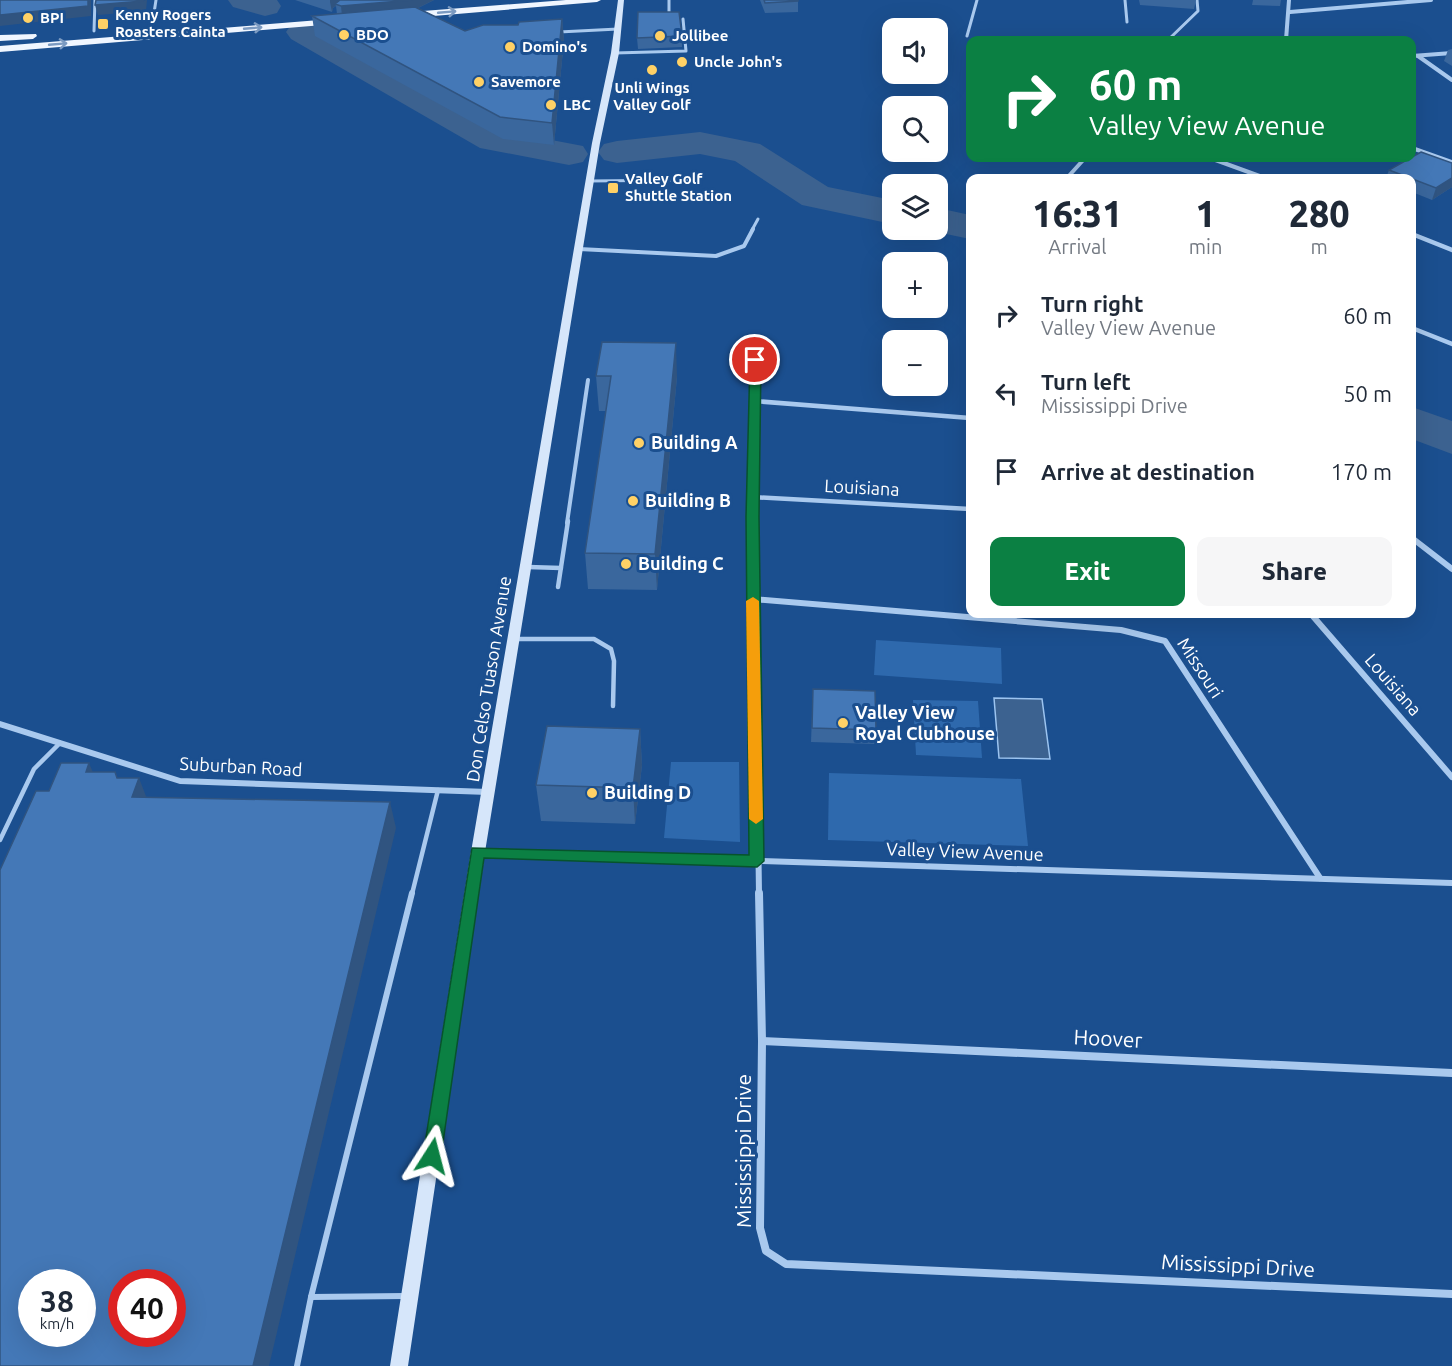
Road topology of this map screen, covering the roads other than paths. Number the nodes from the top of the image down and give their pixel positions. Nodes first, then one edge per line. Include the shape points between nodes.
1 (95, 0) edge
2 (156, 0) edge
3 (476, 0) edge
4 (597, 0) edge
5 (621, 0) edge
6 (669, 0) edge
7 (976, 0) edge
8 (1125, 0) edge
9 (1197, 0) edge
10 (1289, 0) edge
11 (1431, 0) edge
12 (405, 6) edge
13 (1290, 12) junction
14 (402, 16) edge
15 (669, 17) edge
16 (683, 19) dead end
17 (343, 21) edge
18 (1127, 22) dead end
19 (164, 25) dead end
20 (152, 26) junction
21 (141, 27) dead end
22 (129, 28) dead end
23 (618, 29) junction
24 (94, 31) junction
25 (548, 33) edge
26 (967, 36) dead end
27 (1171, 36) edge
28 (1287, 36) edge
29 (0, 38) edge
30 (0, 49) edge
31 (615, 53) junction
32 (1452, 53) edge
33 (1418, 56) joint
34 (1452, 80) edge
35 (1416, 149) edge
36 (1081, 162) edge
37 (1221, 162) edge
38 (1452, 162) edge
39 (1071, 174) edge
40 (1254, 174) edge
41 (687, 180) dead end
42 (589, 181) junction
43 (758, 219) dead end
44 (1416, 236) edge
45 (578, 249) junction
46 (1452, 250) edge
47 (1416, 330) edge
48 (1452, 344) edge
49 (755, 360) dead end
50 (588, 380) dead end
51 (754, 401) junction
52 (966, 418) edge
53 (753, 497) junction
54 (966, 509) edge
55 (1416, 541) edge
56 (526, 567) junction
57 (561, 568) junction
58 (1452, 569) edge
59 (558, 587) dead end
60 (753, 599) junction
61 (966, 617) edge
62 (979, 618) edge
63 (1314, 618) edge
64 (514, 639) junction
65 (613, 706) dead end
66 (0, 724) edge
67 (60, 743) junction
68 (1452, 777) edge
69 (438, 790) junction
70 (488, 792) junction
71 (0, 840) edge
72 (478, 852) junction
73 (757, 861) junction
74 (1320, 878) junction
75 (1452, 883) edge
76 (762, 1041) junction
77 (1452, 1073) edge
78 (1452, 1294) edge
79 (411, 1296) junction
80 (312, 1297) junction
81 (297, 1366) edge
82 (399, 1366) edge

1 - 24 lane
2 - 20 lane
3 - 12 main road
14 -> 4 main road
5 - 23 street, Don Celso Tuason Avenue
6 - 15 lane
7 - 26 lane
8 - 18 lane
9 - 27 lane via 1198,12
10 - 13 street
11 - 13 street
13 - 28 street
16 - 31 lane via 686,51
30 -> 17 main road
19 - 20 main road
20 - 21 main road
22 - 24 main road
23 - 25 lane
23 - 31 street, Don Celso Tuason Avenue
24 - 29 main road
31 - 42 street, Don Celso Tuason Avenue
32 - 33 street
33 - 34 street
35 - 38 street
36 - 39 street
37 - 40 street
41 - 42 lane
42 - 45 street, Don Celso Tuason Avenue
43 - 45 lane via 744,246 716,256
44 - 46 street
45 - 56 street, Don Celso Tuason Avenue
47 - 48 street
49 - 51 street, Mississippi Drive
50 - 57 lane
51 - 52 street
51 - 53 street, Mississippi Drive
53 - 54 street, Louisiana
53 - 60 street, Mississippi Drive
55 - 58 street
56 - 57 lane
56 - 64 street, Don Celso Tuason Avenue
57 - 59 lane
60 - 61 street, Missouri
60 - 73 street, Mississippi Drive
62 - 74 street, Missouri via 1121,630 1165,641
63 - 68 street, Louisiana
64 - 65 lane via 594,639 611,649
64 - 70 street, Don Celso Tuason Avenue
66 - 67 street, Suburban Road
67 - 69 street, Suburban Road via 180,781
67 - 71 lane via 34,769
69 - 70 street, Suburban Road
69 - 80 lane
70 - 72 street, Don Celso Tuason Avenue
72 - 73 street, Valley View Avenue
72 - 79 street, Don Celso Tuason Avenue
73 - 74 street, Valley View Avenue
73 - 76 street, Mississippi Drive
74 - 75 street, Valley View Avenue
76 - 77 street, Hoover
76 - 78 street, Mississippi Drive via 760,1228 766,1251 786,1264
79 - 80 lane
79 - 82 street, Don Celso Tuason Avenue
80 - 81 lane

